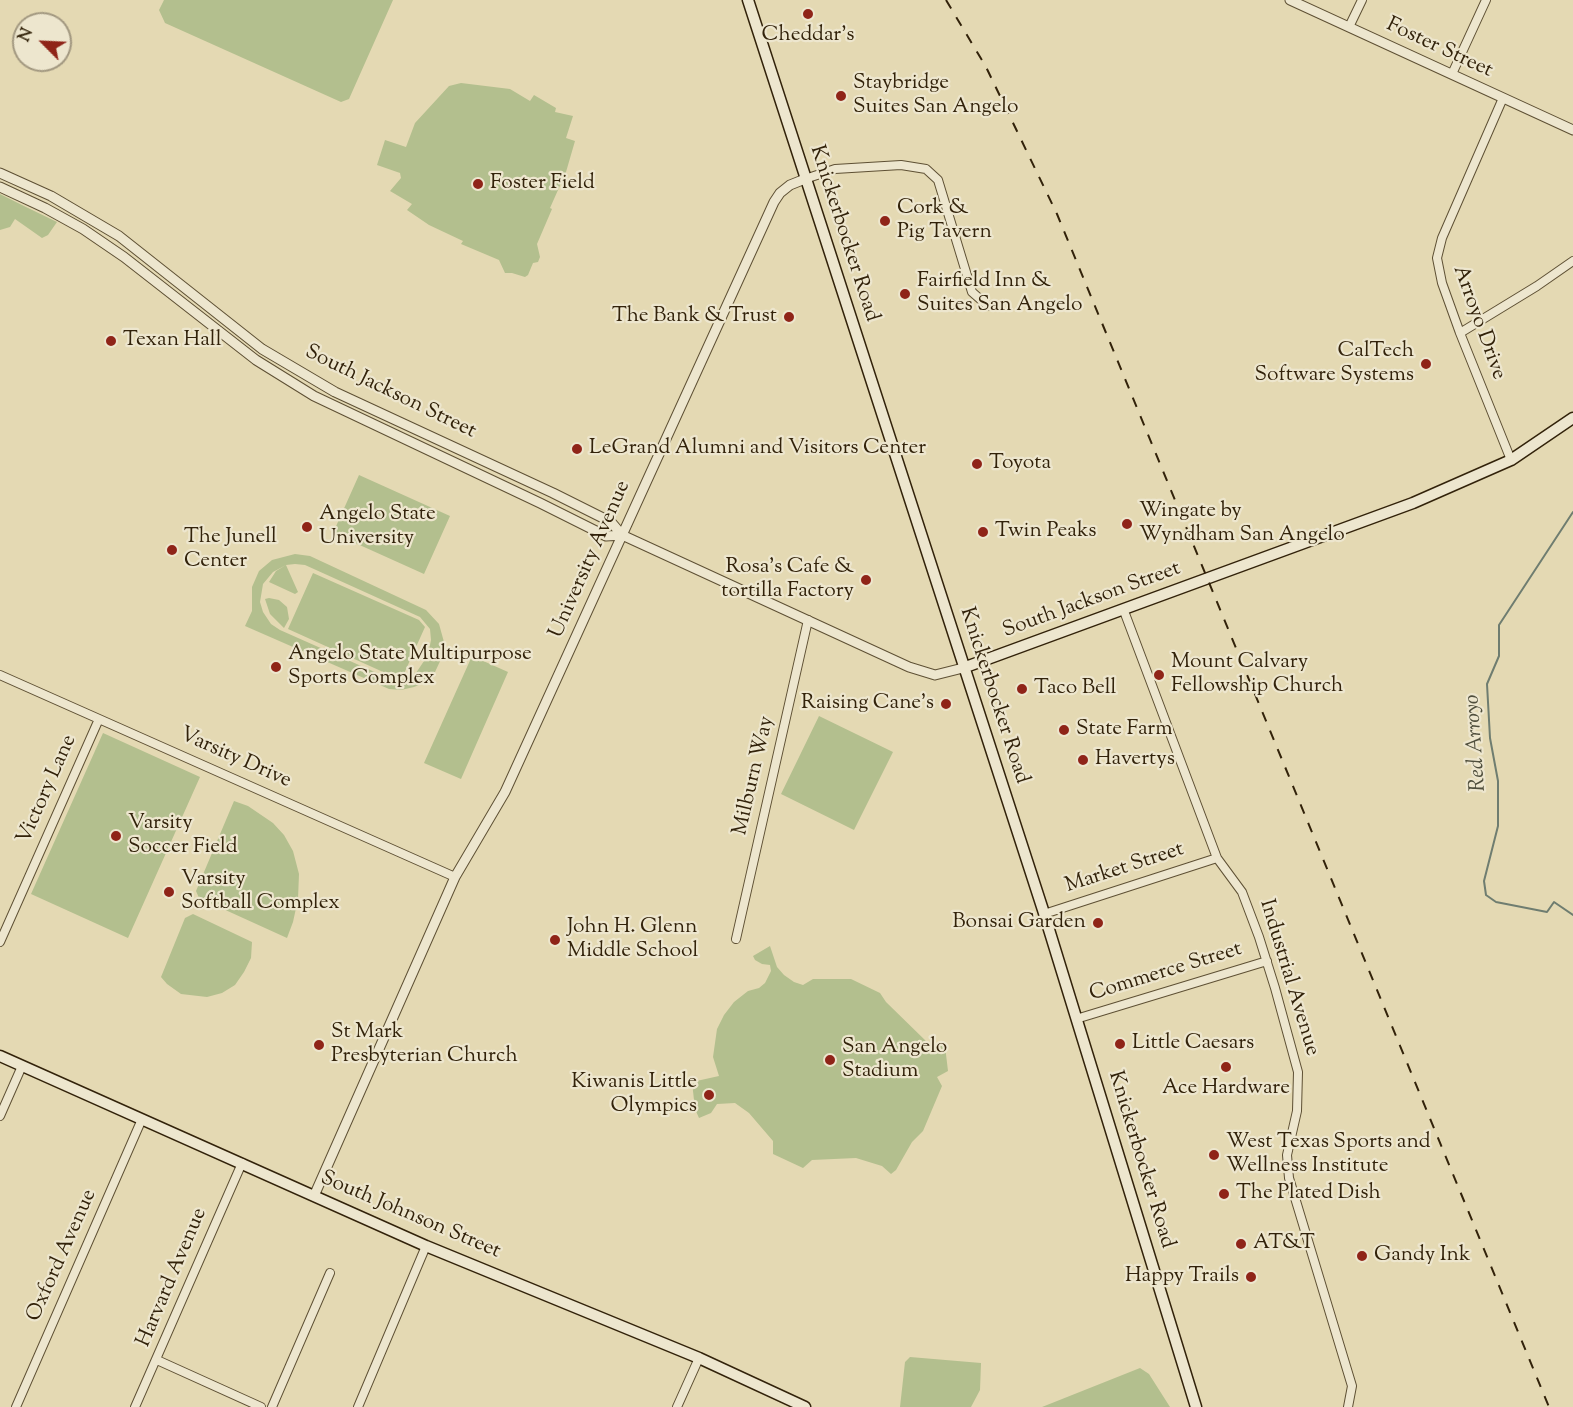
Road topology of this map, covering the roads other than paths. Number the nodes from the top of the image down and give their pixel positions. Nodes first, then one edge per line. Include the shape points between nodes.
1 (747, 0) edge
2 (1290, 0) edge
3 (1362, 0) edge
4 (1486, 0) edge
5 (1349, 27) junction
6 (1452, 74) junction
7 (1503, 98) junction
8 (1573, 130) edge
9 (0, 174) edge
10 (805, 179) junction
11 (0, 187) edge
12 (1573, 261) edge
13 (988, 306) dead end
14 (1460, 333) junction
15 (1573, 418) edge
16 (1510, 460) junction
17 (622, 535) junction
18 (1124, 610) junction
19 (808, 620) junction
20 (963, 668) junction
21 (0, 675) edge
22 (99, 718) junction
23 (1217, 858) junction
24 (455, 877) junction
25 (1044, 914) junction
26 (736, 939) dead end
27 (0, 942) edge
28 (1267, 961) junction
29 (1076, 1019) junction
30 (0, 1056) edge
31 (22, 1066) junction
32 (0, 1116) edge
33 (142, 1119) junction
34 (242, 1163) junction
35 (314, 1196) junction
36 (426, 1246) junction
37 (330, 1273) dead end
38 (699, 1358) junction
39 (157, 1360) junction
40 (792, 1404) edge
41 (247, 1405) edge
42 (16, 1407) edge
43 (135, 1407) edge
44 (261, 1407) edge
45 (272, 1407) edge
46 (358, 1407) edge
47 (677, 1407) edge
48 (806, 1407) edge
49 (1196, 1407) edge
50 (1348, 1407) edge

1 - 10 main road, Knickerbocker Road
2 - 5 street, Foster Street
3 - 5 street
4 - 6 street
5 - 6 street, Foster Street
6 - 7 street, Foster Street
7 - 8 street, Foster Street
7 - 14 street, Arroyo Drive via 1442,238 1437,258
9 - 17 street, South Jackson Street via 51,196 119,236 262,349 298,372 611,522
10 - 13 street via 835,169 901,165 926,169 938,180 972,292
10 - 17 street, University Avenue via 790,185 774,202
10 - 20 main road, Knickerbocker Road
11 - 17 street, South Jackson Street via 83,229 256,360 314,396 606,536
12 - 14 street
14 - 16 street, Arroyo Drive
15 - 16 main road, South Jackson Street
16 - 18 main road, South Jackson Street via 1413,503
17 - 19 street, South Jackson Street
17 - 24 street, University Avenue via 506,792
18 - 20 main road, South Jackson Street
18 - 23 street, Industrial Avenue
19 - 20 street, South Jackson Street via 925,672 936,675
19 - 26 street, Milburn Way
20 - 25 main road, Knickerbocker Road
21 - 22 street, Varsity Drive
22 - 24 street, Varsity Drive
22 - 27 street, Victory Lane
23 - 25 street, Market Street
23 - 28 street, Industrial Avenue via 1242,892
24 - 35 street, University Avenue
25 - 29 main road, Knickerbocker Road
28 - 29 street, Commerce Street
28 - 50 street, Industrial Avenue via 1298,1072 1297,1111 1287,1155 1289,1178 1352,1386
29 - 49 main road, Knickerbocker Road
30 - 31 main road, South Johnson Street
31 - 32 street
31 - 33 main road, South Johnson Street
33 - 34 main road, South Johnson Street
33 - 42 street, Oxford Avenue
34 - 35 main road, South Johnson Street
34 - 39 street, Harvard Avenue
35 - 36 main road, South Johnson Street
36 - 38 main road, South Johnson Street
36 - 46 street
37 - 45 street
38 - 40 main road, South Johnson Street
38 - 47 street
39 - 41 street
39 - 43 street, Harvard Avenue
40 - 48 main road, South Johnson Street
41 - 44 street

